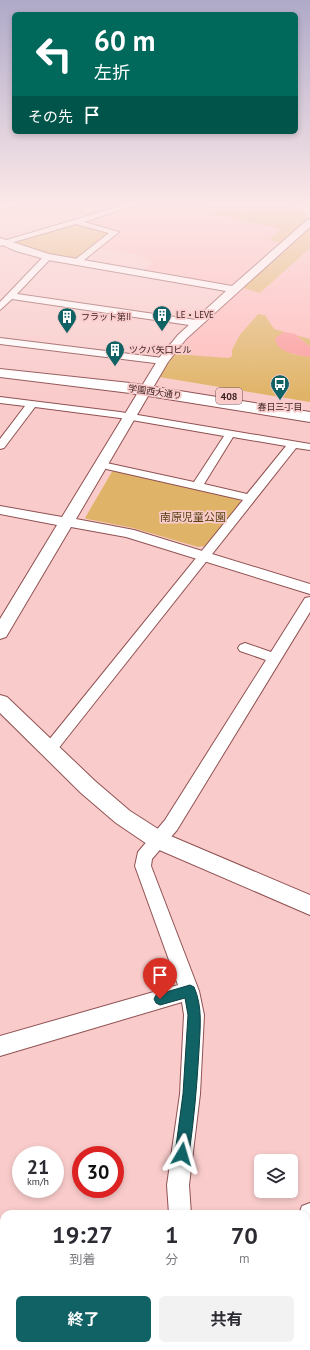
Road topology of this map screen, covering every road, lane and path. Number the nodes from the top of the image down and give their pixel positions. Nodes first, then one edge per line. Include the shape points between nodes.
1 (37, 268) edge
2 (111, 268) edge
3 (258, 268) edge
4 (234, 289) junction
5 (10, 296) junction
6 (0, 307) edge
7 (196, 323) junction
8 (0, 340) edge
9 (162, 361) junction
10 (0, 366) edge
11 (0, 373) edge
12 (146, 387) junction
13 (0, 400) edge
14 (33, 403) junction
15 (310, 410) edge
16 (129, 416) junction
17 (310, 417) edge
18 (231, 433) junction
19 (293, 444) junction
20 (0, 446) edge
21 (310, 447) edge
22 (102, 465) junction
23 (197, 486) junction
24 (250, 498) junction
25 (0, 510) edge
26 (67, 521) junction
27 (204, 555) junction
28 (310, 588) edge
29 (310, 601) edge
30 (0, 633) edge
31 (245, 648) dead end
32 (275, 658) junction
33 (0, 702) edge
34 (49, 750) junction
35 (158, 840) junction
36 (310, 905) edge
37 (190, 991) junction
38 (0, 1046) edge
39 (180, 1210) edge

1 - 5 street
2 - 4 street
3 - 4 street
4 - 7 street
5 - 6 street
5 - 7 street
7 - 9 street
8 - 9 street
9 - 12 street
10 - 12 highway, 学園西大通り / 408
11 - 12 highway, 学園西大通り / 408
12 - 15 highway, 学園西大通り / 408
12 - 16 street
12 - 17 highway, 学園西大通り / 408
13 - 14 street
14 - 16 street
14 - 20 street
16 - 18 street
16 - 22 street
18 - 19 street
18 - 23 street
19 - 21 street
19 - 24 street
22 - 23 street
22 - 26 street
23 - 24 street
24 - 27 street
25 - 26 street
26 - 27 street via 129,533
26 - 30 street
27 - 28 street
27 - 34 street
29 - 32 street
31 - 32 street
32 - 35 street via 171,825
33 - 34 street
34 - 35 street via 123,817
35 - 36 street
35 - 37 street via 144,857 143,866
37 - 38 street
37 - 39 street via 194,1015 190,1094 178,1185

